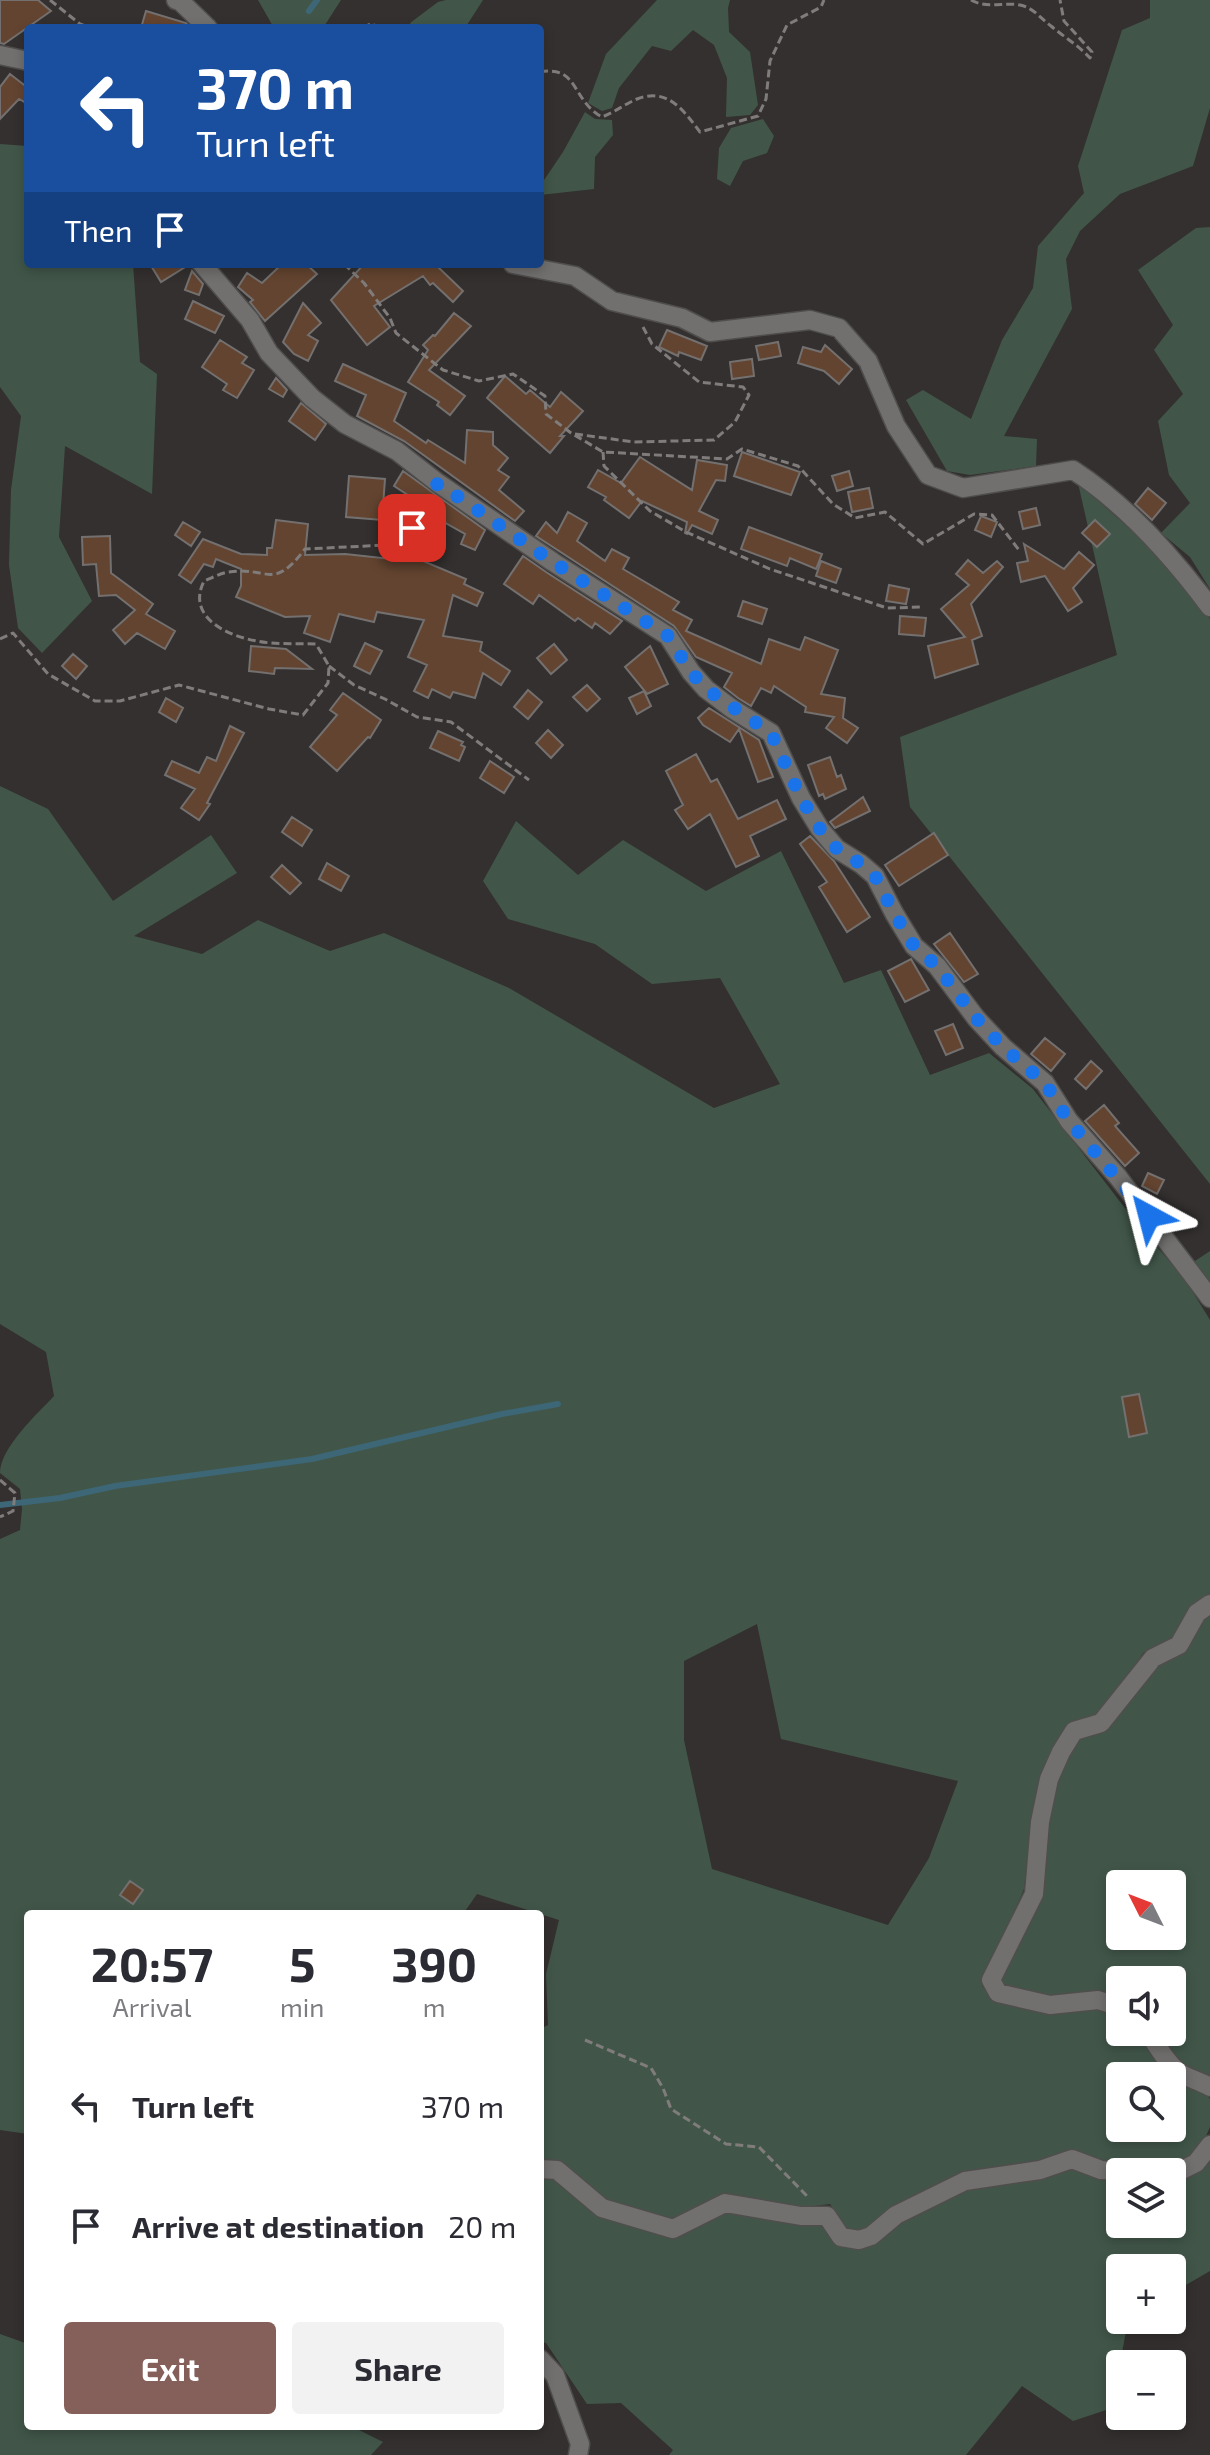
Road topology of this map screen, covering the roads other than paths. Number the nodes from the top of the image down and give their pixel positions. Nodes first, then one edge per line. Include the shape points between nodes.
1 (176, 0) edge
2 (204, 24) edge
3 (0, 55) edge
4 (24, 60) edge
5 (205, 268) edge
6 (534, 268) edge
7 (1210, 607) edge
8 (1210, 1298) edge
9 (1210, 1604) edge
10 (1106, 2003) edge
11 (1156, 2046) edge
12 (1210, 2087) edge
13 (1210, 2145) edge
14 (1186, 2168) edge
15 (544, 2169) edge
16 (1106, 2170) edge
17 (544, 2363) edge
18 (578, 2455) edge

1 - 2 street
3 - 4 street
5 - 8 street via 250,320 269,353 312,398 668,636 706,689 771,733 820,829 837,849 875,876 914,946 937,966 1003,1047 1045,1083 1069,1121
6 - 7 street via 575,276 612,301 682,318 710,332 810,320 839,328 868,361 896,426 928,475 963,488 1073,470 1099,487 1180,566
9 - 10 street via 1197,1613 1179,1645 1153,1658 1101,1723 1074,1731 1061,1752 1040,1822 1034,1894 991,1980 998,1993 1050,2005
11 - 12 street via 1178,2072
13 - 14 street
15 - 16 street via 557,2170 602,2208 673,2229 725,2203 827,2216 841,2237 859,2240 965,2181 1040,2170 1072,2159
17 - 18 street via 555,2375 580,2444

